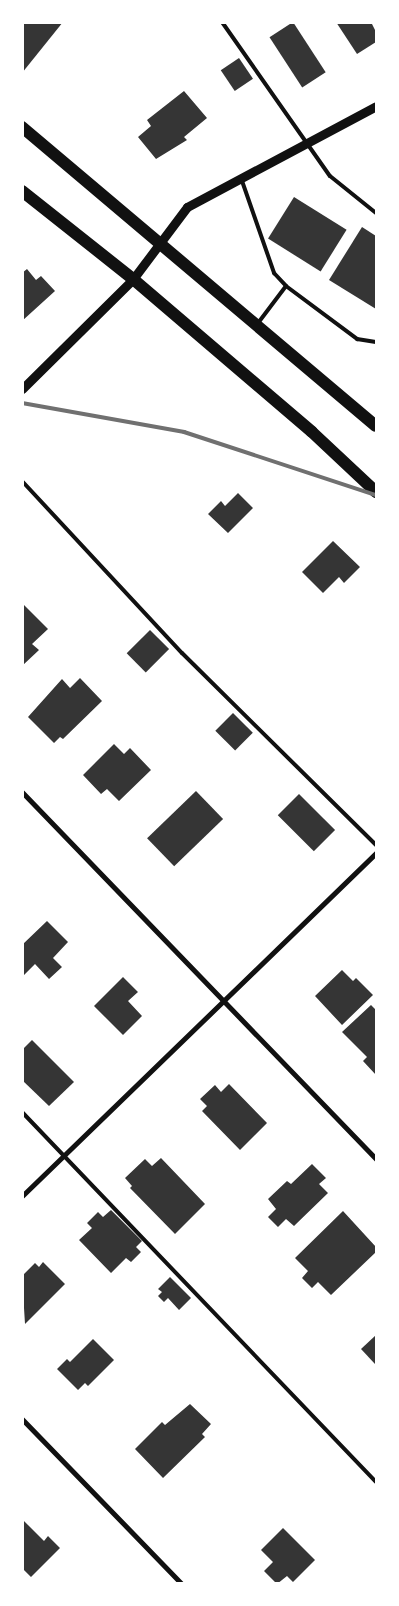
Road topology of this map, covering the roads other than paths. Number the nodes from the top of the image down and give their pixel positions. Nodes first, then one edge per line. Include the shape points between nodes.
1 (222, 22) edge
2 (376, 106) edge
3 (22, 127) edge
4 (306, 144) junction
5 (241, 178) junction
6 (22, 191) edge
7 (376, 213) edge
8 (159, 241) junction
9 (133, 279) junction
10 (286, 286) junction
11 (258, 323) junction
12 (376, 342) edge
13 (22, 389) edge
14 (376, 426) edge
15 (22, 481) edge
16 (376, 492) edge
17 (22, 792) edge
18 (376, 845) edge
19 (376, 852) edge
20 (222, 1000) junction
21 (22, 1112) edge
22 (64, 1155) junction
23 (376, 1159) edge
24 (22, 1196) edge
25 (22, 1419) edge
26 (376, 1482) edge
27 (182, 1584) edge

1 - 4 lane
2 - 4 street
3 - 8 main road
4 - 5 street
4 - 7 lane via 330,176
5 - 8 street via 187,207
5 - 10 lane via 274,273
6 - 9 main road
8 - 9 street
8 - 11 main road
9 - 13 street
9 - 16 main road via 312,432
10 - 11 lane
10 - 12 lane via 357,339
11 - 14 main road
15 - 18 lane via 182,653
17 - 20 street
19 - 20 street
20 - 22 street
20 - 23 street
21 - 22 lane
22 - 24 street
22 - 26 lane
25 - 27 street

